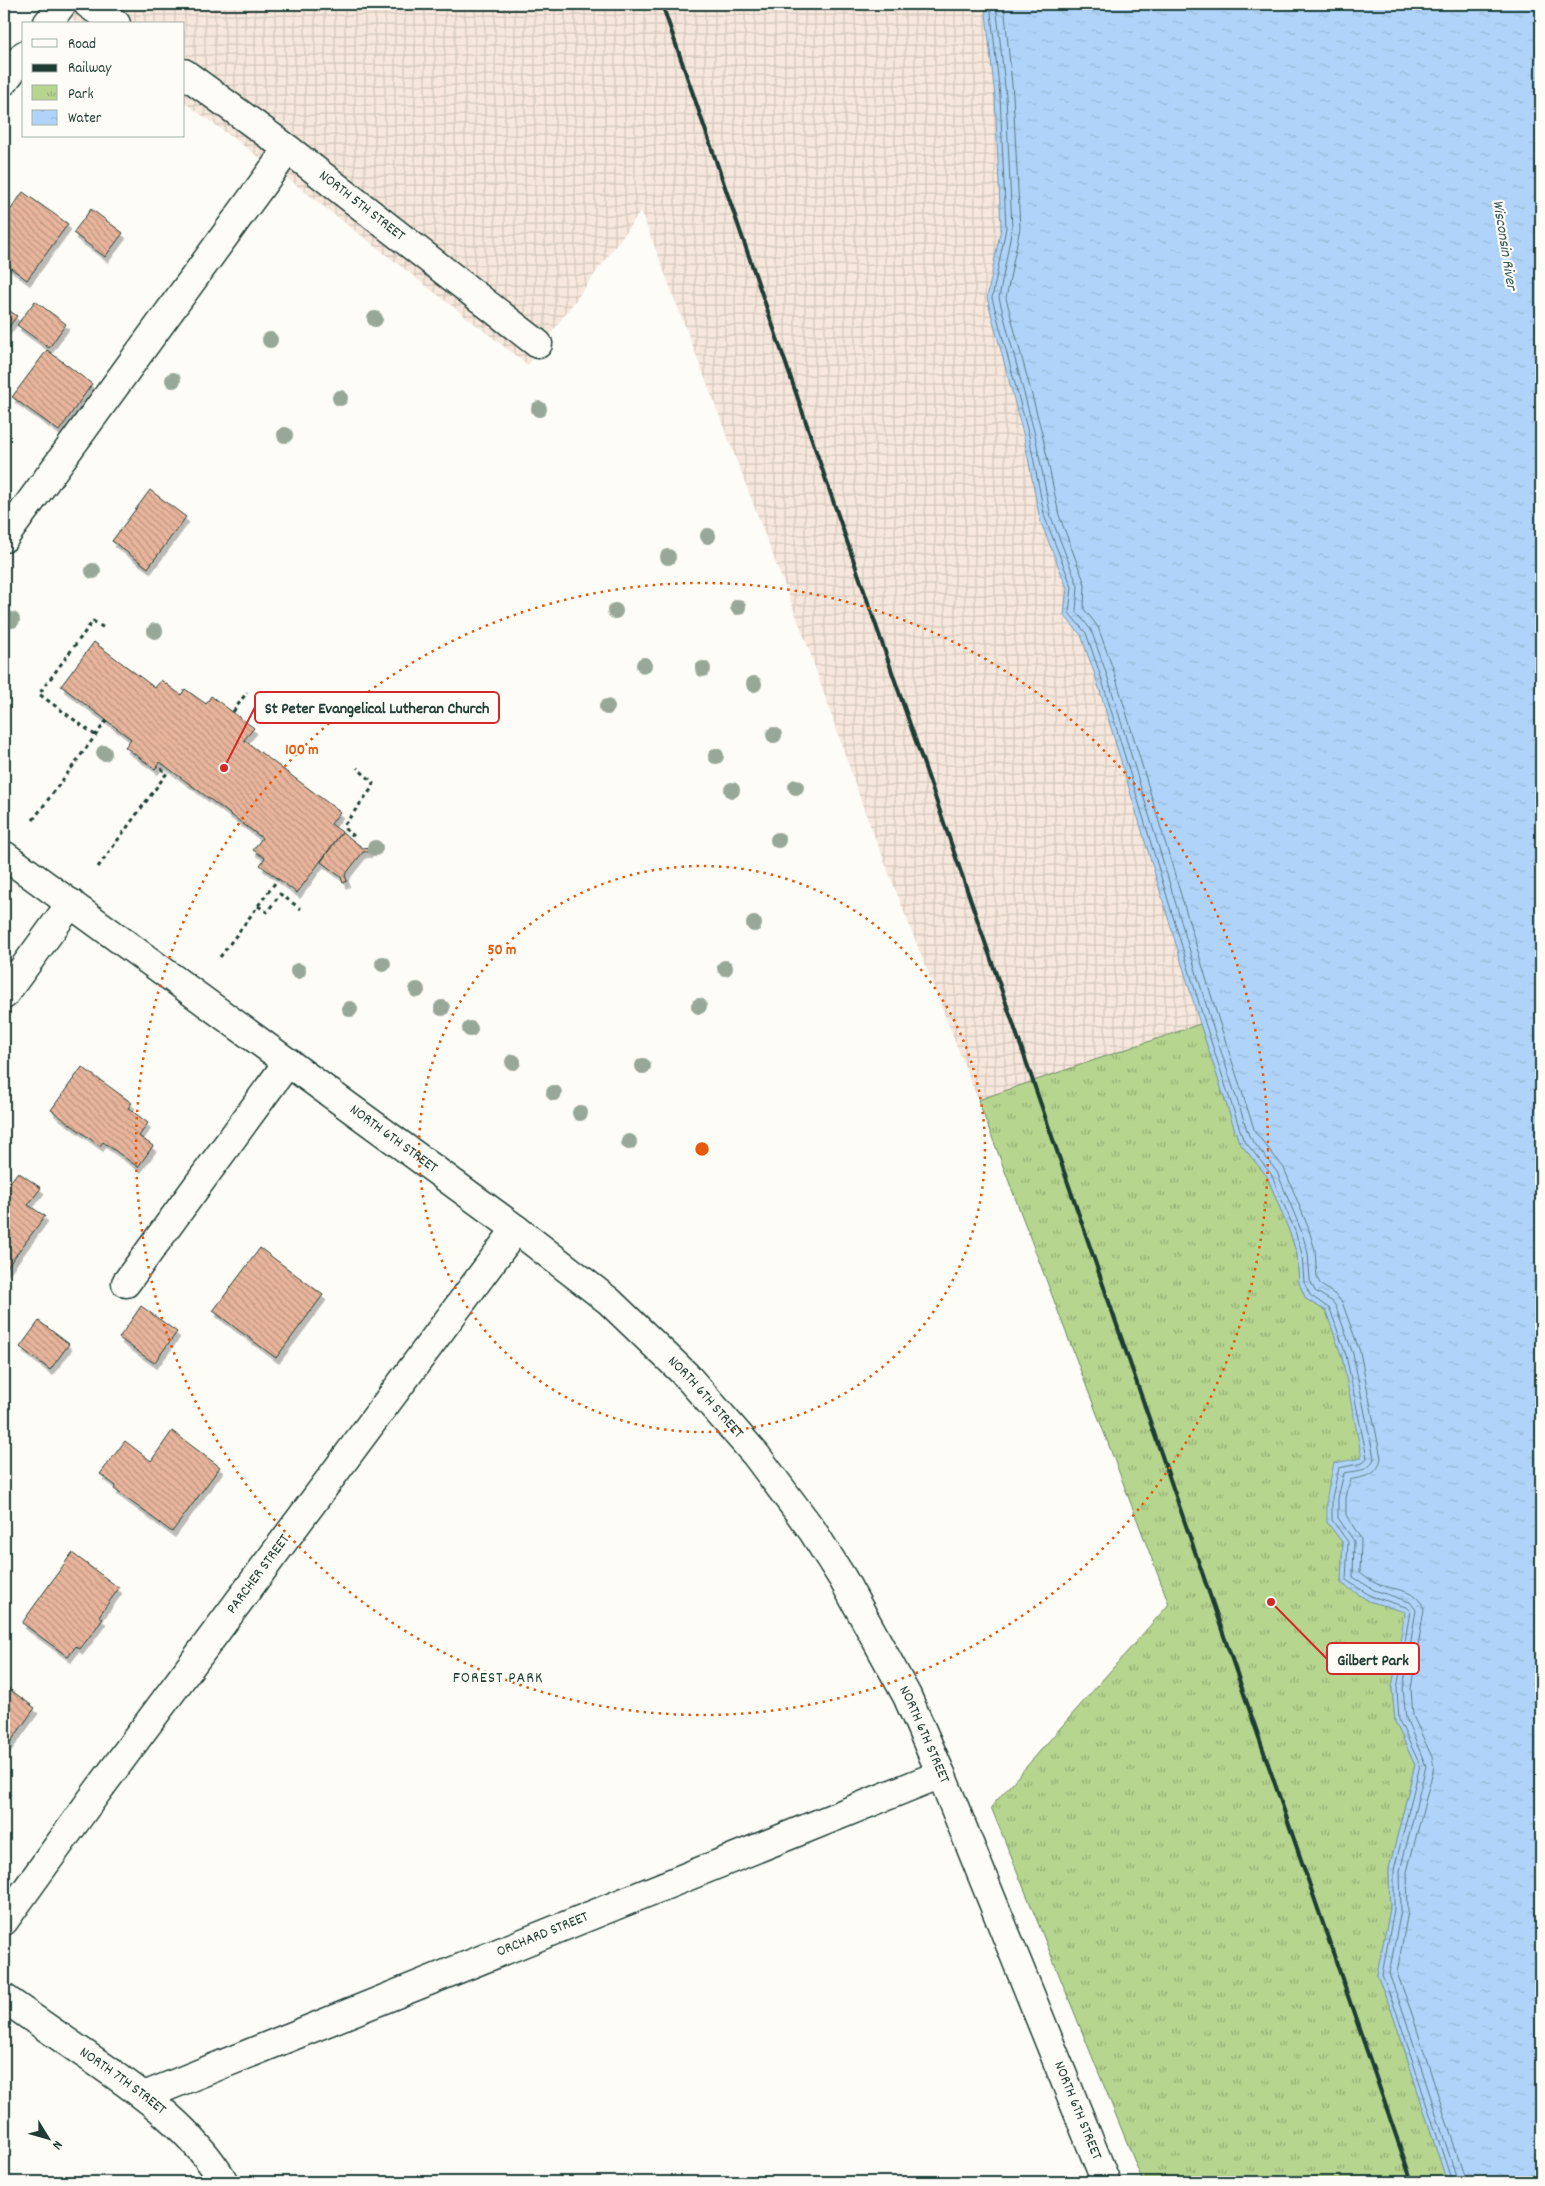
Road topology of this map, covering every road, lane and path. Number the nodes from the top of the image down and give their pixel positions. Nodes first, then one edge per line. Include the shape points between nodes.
1 (62, 4) edge
2 (88, 4) edge
3 (48, 22) edge
4 (113, 22) edge
5 (22, 58) edge
6 (185, 74) edge
7 (4, 81) edge
8 (288, 149) junction
9 (538, 344) dead end
10 (4, 538) edge
11 (104, 628) dead end
12 (247, 692) dead end
13 (232, 712) dead end
14 (107, 720) dead end
15 (96, 735) junction
16 (158, 766) dead end
17 (357, 768) dead end
18 (33, 820) dead end
19 (354, 836) dead end
20 (4, 855) edge
21 (98, 867) dead end
22 (278, 879) dead end
23 (70, 903) junction
24 (258, 906) junction
25 (301, 909) dead end
26 (220, 957) dead end
27 (4, 995) edge
28 (288, 1062) junction
29 (516, 1229) junction
30 (126, 1283) dead end
31 (941, 1774) junction
32 (4, 1921) edge
33 (4, 1998) edge
34 (144, 2096) junction
35 (224, 2182) edge
36 (1106, 2182) edge

1 - 3 street
2 - 4 street
5 - 7 street
6 - 8 street, NORTH 5TH STREET
8 - 9 street, NORTH 5TH STREET
8 - 10 street
11 - 15 path via 93,621 39,694
12 - 13 path
14 - 15 path
15 - 18 path
16 - 21 path via 167,773
17 - 19 path via 372,782 372,788 344,825
20 - 23 street, NORTH 6TH STREET
22 - 24 path
23 - 27 street
23 - 28 street, NORTH 6TH STREET
24 - 25 path via 267,912 280,894
24 - 26 path
28 - 29 street, NORTH 6TH STREET
28 - 30 street
29 - 31 street, NORTH 6TH STREET via 609,1301 686,1375 756,1455 844,1579 907,1696
29 - 32 street, PARCHER STREET
31 - 34 street, ORCHARD STREET
31 - 36 street, NORTH 6TH STREET
33 - 34 street, NORTH 7TH STREET
34 - 35 street, NORTH 7TH STREET via 182,2128 214,2165

